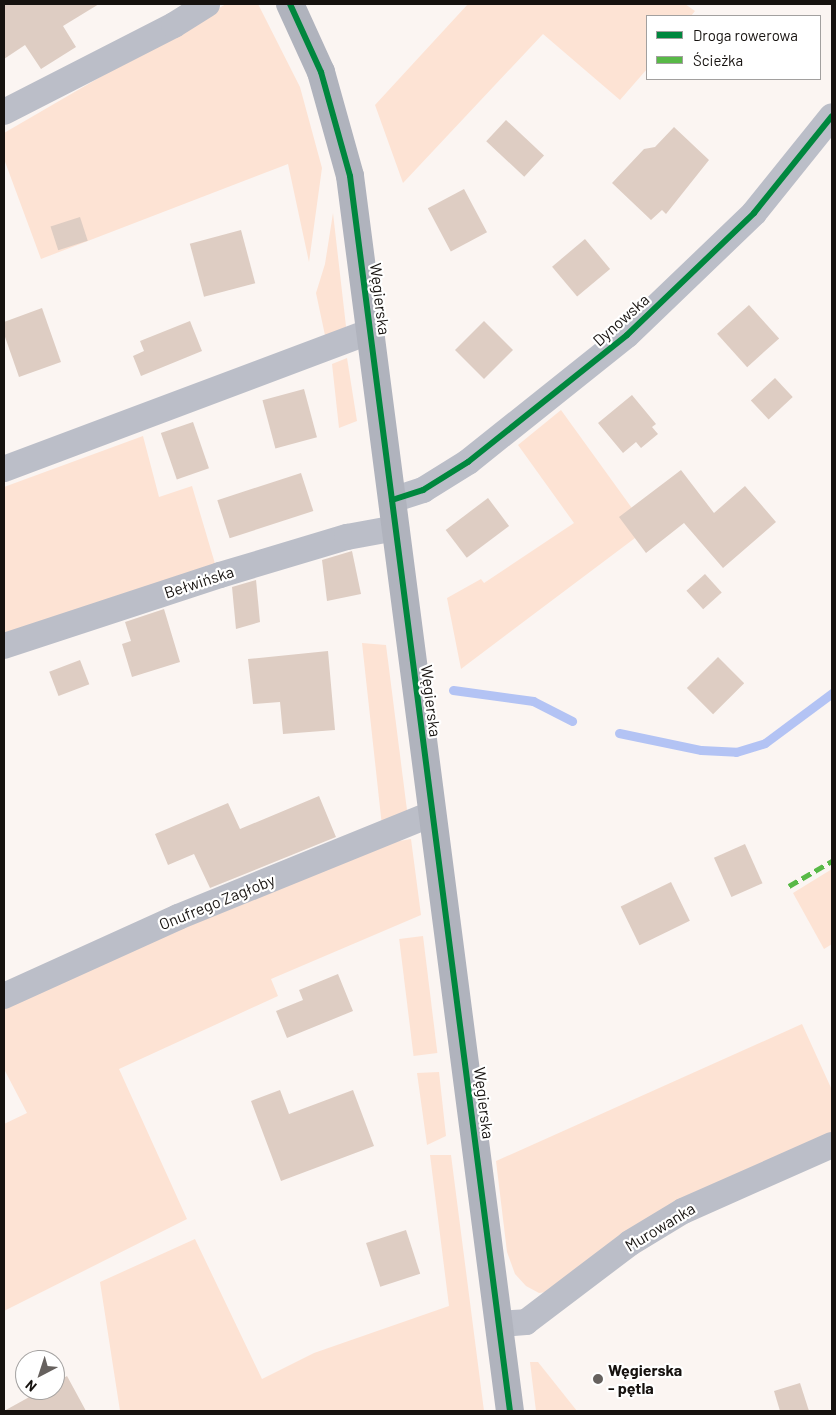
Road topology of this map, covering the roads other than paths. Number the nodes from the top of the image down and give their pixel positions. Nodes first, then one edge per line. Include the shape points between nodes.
1 (207, 4) edge
2 (290, 4) edge
3 (4, 112) edge
4 (832, 116) edge
5 (371, 332) junction
6 (4, 469) edge
7 (392, 500) junction
8 (396, 528) junction
9 (4, 646) edge
10 (432, 814) junction
11 (4, 996) edge
12 (832, 1146) edge
13 (499, 1324) junction
14 (510, 1411) edge

1 - 3 street via 174,26
2 - 5 main road, Węgierska via 321,72 346,157
4 - 7 street, Dynowska via 754,213 628,335 468,462 424,490
5 - 6 street
5 - 7 main road, Węgierska
7 - 8 main road, Węgierska
8 - 9 street, Bełwińska via 347,537 229,572
8 - 10 main road, Węgierska
10 - 11 street, Onufrego Zagłoby via 178,917
10 - 13 main road, Węgierska
12 - 13 street, Murowanka via 683,1211 630,1243 526,1322
13 - 14 main road, Węgierska

